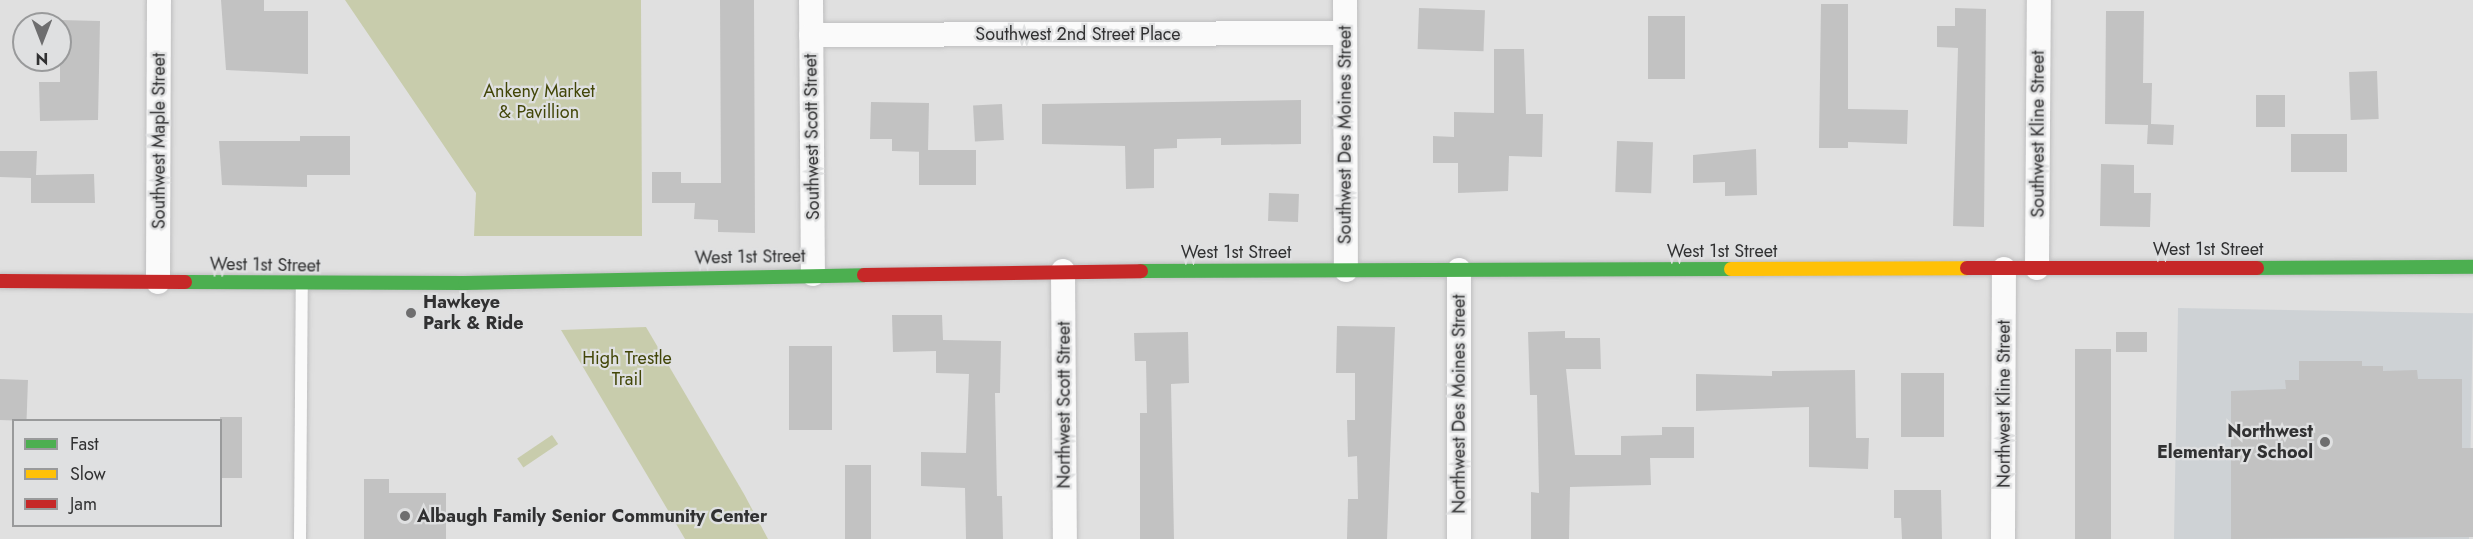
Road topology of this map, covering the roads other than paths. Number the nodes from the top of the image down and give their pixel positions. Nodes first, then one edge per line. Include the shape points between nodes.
1 (159, 0) edge
2 (811, 0) edge
3 (1345, 0) edge
4 (2039, 0) edge
5 (1345, 33) junction
6 (811, 34) junction
7 (2473, 267) edge
8 (2037, 268) junction
9 (2004, 269) junction
10 (1346, 270) junction
11 (1459, 270) junction
12 (1063, 271) junction
13 (813, 274) junction
14 (0, 281) edge
15 (158, 282) junction
16 (302, 284) junction
17 (300, 539) edge
18 (1065, 539) edge
19 (1459, 539) edge
20 (2004, 539) edge

1 - 15 street, Southwest Maple Street
2 - 6 street, Southwest Scott Street
3 - 5 street, Southwest Des Moines Street
4 - 8 street, Southwest Kline Street
5 - 6 street, Southwest 2nd Street Place
5 - 10 street, Southwest Des Moines Street
6 - 13 street, Southwest Scott Street
7 - 8 main road, West 1st Street
8 - 9 main road, West 1st Street
9 - 11 main road, West 1st Street
9 - 20 street, Northwest Kline Street
10 - 11 main road, West 1st Street
10 - 12 main road, West 1st Street
11 - 19 street, Northwest Des Moines Street
12 - 13 main road, West 1st Street
12 - 18 street, Northwest Scott Street
13 - 16 main road, West 1st Street
14 - 15 main road, West 1st Street
15 - 16 main road, West 1st Street
16 - 17 lane

